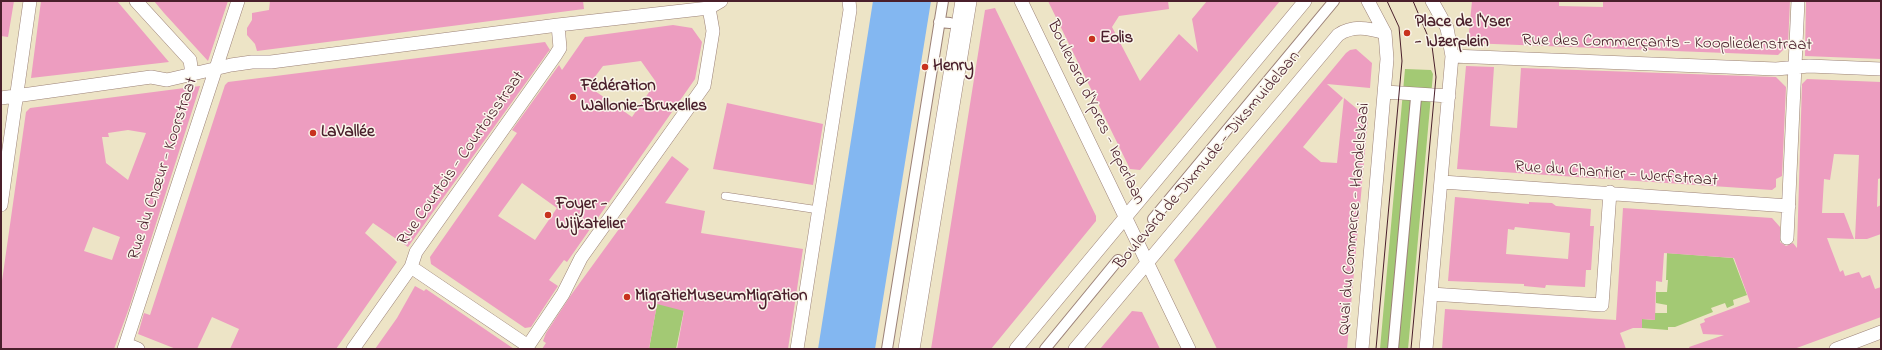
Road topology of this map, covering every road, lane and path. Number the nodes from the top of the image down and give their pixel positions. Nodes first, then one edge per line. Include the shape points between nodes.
1 (30, 1) edge
2 (136, 1) edge
3 (238, 1) edge
4 (721, 1) edge
5 (849, 1) edge
6 (943, 1) edge
7 (966, 1) edge
8 (1021, 1) edge
9 (1305, 1) edge
10 (1334, 1) edge
11 (1368, 1) edge
12 (1432, 1) edge
13 (1798, 1) edge
14 (708, 8) junction
15 (939, 22) junction
16 (950, 23) dead end
17 (558, 25) junction
18 (1385, 33) junction
19 (1452, 56) junction
20 (1795, 67) junction
21 (1881, 68) edge
22 (215, 70) junction
23 (192, 74) junction
24 (1385, 92) junction
25 (17, 95) junction
26 (1449, 96) junction
27 (1, 98) edge
28 (1416, 98) dead end
29 (1442, 182) junction
30 (1610, 192) junction
31 (725, 196) dead end
32 (1, 205) edge
33 (1789, 206) junction
34 (819, 210) junction
35 (1125, 217) junction
36 (1153, 219) dead end
37 (1787, 238) dead end
38 (1118, 260) dead end
39 (1147, 263) junction
40 (411, 267) junction
41 (1431, 294) junction
42 (1881, 332) edge
43 (129, 347) edge
44 (527, 348) edge
45 (353, 349) edge
46 (797, 349) edge
47 (887, 349) edge
48 (909, 349) edge
49 (1016, 349) edge
50 (1045, 349) edge
51 (1075, 349) edge
52 (1189, 349) edge
53 (1362, 349) edge
54 (1393, 349) edge
55 (1426, 349) edge
56 (1836, 349) edge

1 - 25 street
2 - 23 street via 190,60
3 - 22 street, Rue du Chœur - Koorstraat
4 - 14 street
5 - 34 street via 850,10
6 - 15 street
7 - 48 main road
8 - 35 street, Boulevard d'Ypres - Ieperlaan
9 - 35 street, Boulevard de Dixmude - Diksmuidelaan
10 - 36 street, Boulevard de Dixmude - Diksmuidelaan
11 - 18 street
12 - 19 street via 1447,28
13 - 20 street
14 - 17 street
14 - 44 street via 713,31 704,86 581,258 563,294
15 - 16 street
15 - 47 street
17 - 22 street via 271,62 245,63
17 - 40 street, Rue Courtois - Courtoisstraat via 560,48 416,252
18 - 24 street, Quai du Commerce - Handelskaai
18 - 39 street, Boulevard de Dixmude - Diksmuidelaan via 1357,28 1343,31 1338,35
19 - 20 street, Rue des Commerçants - Koopliedenstraat via 1776,69
19 - 26 street
20 - 21 street, Rue des Commerçants - Koopliedenstraat
20 - 33 street
22 - 23 street
22 - 43 street, Rue du Chœur - Koorstraat
23 - 25 street via 167,80 151,77
24 - 26 street, Quai du Commerce - Handelskaai
24 - 53 street, Quai du Commerce - Handelskaai
25 - 27 street
25 - 32 street
26 - 29 street
28 - 54 street
29 - 30 street, Rue du Chantier - Werfstraat
29 - 41 street
30 - 33 street, Rue du Chantier - Werfstraat
30 - 41 street via 1602,305
31 - 34 lane
33 - 37 street
34 - 46 street
35 - 39 street, Boulevard d'Ypres - Ieperlaan
35 - 49 street, Boulevard de Dixmude - Diksmuidelaan
38 - 50 street, Boulevard de Dixmude - Diksmuidelaan
39 - 51 street, Boulevard de Dixmude - Diksmuidelaan
39 - 52 street, Boulevard d'Ypres - Ieperlaan
40 - 44 street
40 - 45 street, Rue Courtois - Courtoisstraat
41 - 55 street
42 - 56 street

